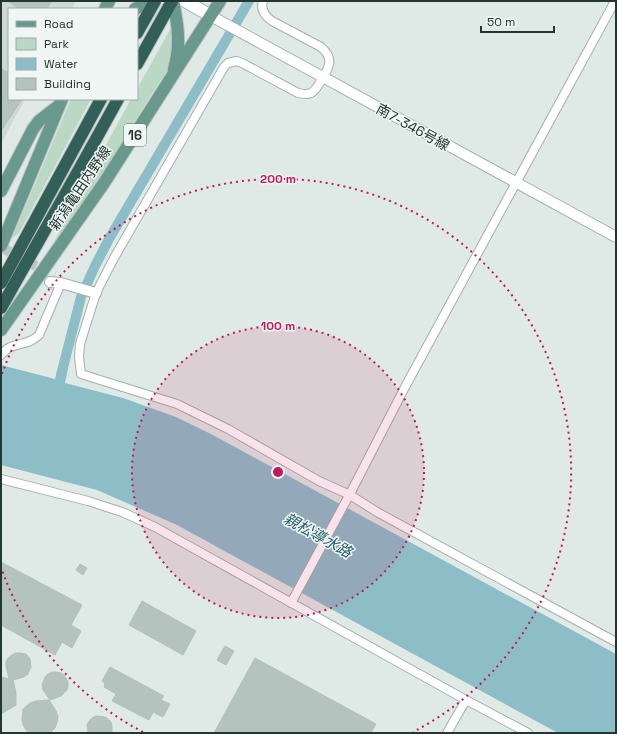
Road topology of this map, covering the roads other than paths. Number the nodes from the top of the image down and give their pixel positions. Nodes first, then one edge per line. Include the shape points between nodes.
1 (153, 1) edge
2 (172, 1) edge
3 (185, 1) edge
4 (220, 1) edge
5 (263, 1) edge
6 (615, 1) edge
7 (137, 8) edge
8 (211, 16) junction
9 (138, 31) edge
10 (138, 62) edge
11 (323, 78) junction
12 (170, 80) junction
13 (100, 100) edge
14 (117, 100) edge
15 (61, 102) edge
16 (516, 183) junction
17 (1, 191) edge
18 (616, 237) edge
19 (1, 246) edge
20 (55, 280) joint
21 (1, 283) edge
22 (94, 293) junction
23 (1, 308) edge
24 (1, 330) edge
25 (1, 355) edge
26 (1, 479) edge
27 (348, 498) junction
28 (293, 599) junction
29 (616, 642) edge
30 (466, 700) junction
31 (447, 733) edge
32 (528, 733) edge

1 - 7 main road
1 - 9 highway
2 - 10 highway
2 - 12 main road via 178,30 178,49
3 - 8 main road
4 - 8 main road, 新潟亀田内野線 / 16
5 - 11 street via 262,9 268,18 326,52 330,64
6 - 16 street
8 - 11 street, 南7-346号線
8 - 12 main road, 新潟亀田内野線 / 16
11 - 16 street, 南7-346号線
11 - 22 street via 316,89 305,95 237,61 228,63
12 - 24 main road, 新潟亀田内野線 / 16 via 104,183
13 - 21 highway
14 - 23 highway
15 - 17 main road via 33,129
15 - 19 main road
16 - 18 street, 南7-346号線
16 - 27 street
20 - 22 street
20 - 25 street via 39,335 30,342 7,348
22 - 27 street via 80,344 81,374 177,404 228,429
26 - 28 street via 122,512
27 - 28 street
27 - 29 street
28 - 30 street
30 - 31 street
30 - 32 street

